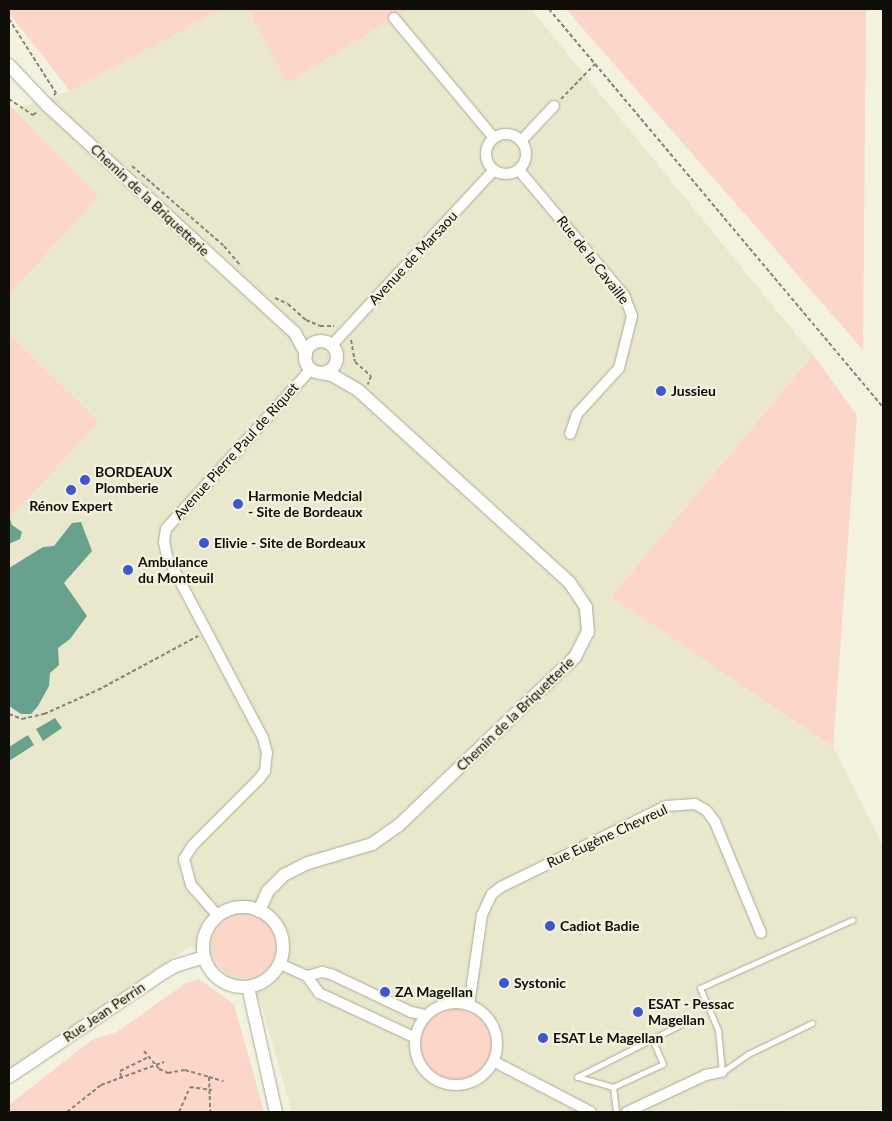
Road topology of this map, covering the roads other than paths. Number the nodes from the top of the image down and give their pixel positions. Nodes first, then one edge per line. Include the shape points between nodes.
1 (394, 18) dead end
2 (9, 65) edge
3 (554, 106) road end
4 (494, 138) junction
5 (521, 140) junction
6 (494, 170) junction
7 (519, 170) junction
8 (295, 333) junction
9 (326, 343) junction
10 (306, 354) junction
11 (337, 357) junction
12 (316, 371) junction
13 (358, 390) junction
14 (570, 434) dead end
15 (259, 911) junction
16 (218, 916) junction
17 (852, 920) dead end
18 (761, 932) dead end
19 (204, 957) junction
20 (280, 964) junction
21 (307, 976) junction
22 (248, 987) junction
23 (469, 1005) junction
24 (425, 1015) junction
25 (688, 1021) dead end
26 (812, 1024) dead end
27 (414, 1037) junction
28 (652, 1039) junction
29 (495, 1062) junction
30 (722, 1072) junction
31 (9, 1077) edge
32 (612, 1087) junction
33 (276, 1112) edge
34 (591, 1112) edge
35 (616, 1112) edge
36 (627, 1112) edge

1 - 4 street
2 - 8 street, Chemin de la Briquetterie via 47,105
3 - 5 street
4 - 5 street via 511,134
4 - 6 street via 486,154
5 - 7 street via 526,152
6 - 7 street via 507,175
6 - 9 street, Avenue de Marsaou
7 - 14 street, Rue de la Cavaille via 624,295 632,316 619,368 577,414
8 - 9 street, Chemin de la Briquetterie
8 - 10 street, Chemin de la Briquetterie
9 - 10 street via 310,345
9 - 11 street, Chemin de la Briquetterie
10 - 12 street, Chemin de la Briquetterie
11 - 12 street via 334,366
11 - 13 street, Chemin de la Briquetterie
12 - 13 street, Chemin de la Briquetterie via 332,375
12 - 16 street, Avenue Pierre Paul de Riquet via 166,529 167,557 263,738 267,753 265,771 259,779 192,846 184,859 191,885
13 - 15 street, Chemin de la Briquetterie via 569,582 586,607 588,632 576,657 398,826 372,844 308,863 284,874 268,891
15 - 16 street via 247,906 226,910
15 - 20 street via 267,913 279,928 284,946
16 - 19 street via 204,940
17 - 30 lane via 700,988 718,1030
18 - 23 street, Rue Eugène Chevreul via 716,822 706,810 695,804 666,806 492,894 482,915
19 - 22 street via 213,974 229,984
19 - 31 street, Rue Jean Perrin via 175,966 160,975
20 - 21 street
20 - 22 street via 267,980
21 - 24 street via 322,972 331,974 410,1012
21 - 27 street via 319,993
22 - 33 street
23 - 24 street via 450,1004
23 - 29 street via 487,1016 496,1035
24 - 27 street
25 - 28 lane
26 - 30 lane via 748,1054
27 - 29 street via 414,1051 422,1070 438,1083 459,1086 479,1079
28 - 32 lane via 663,1064
28 - 32 lane via 577,1077
29 - 34 street
30 - 36 street via 706,1075
32 - 35 lane

